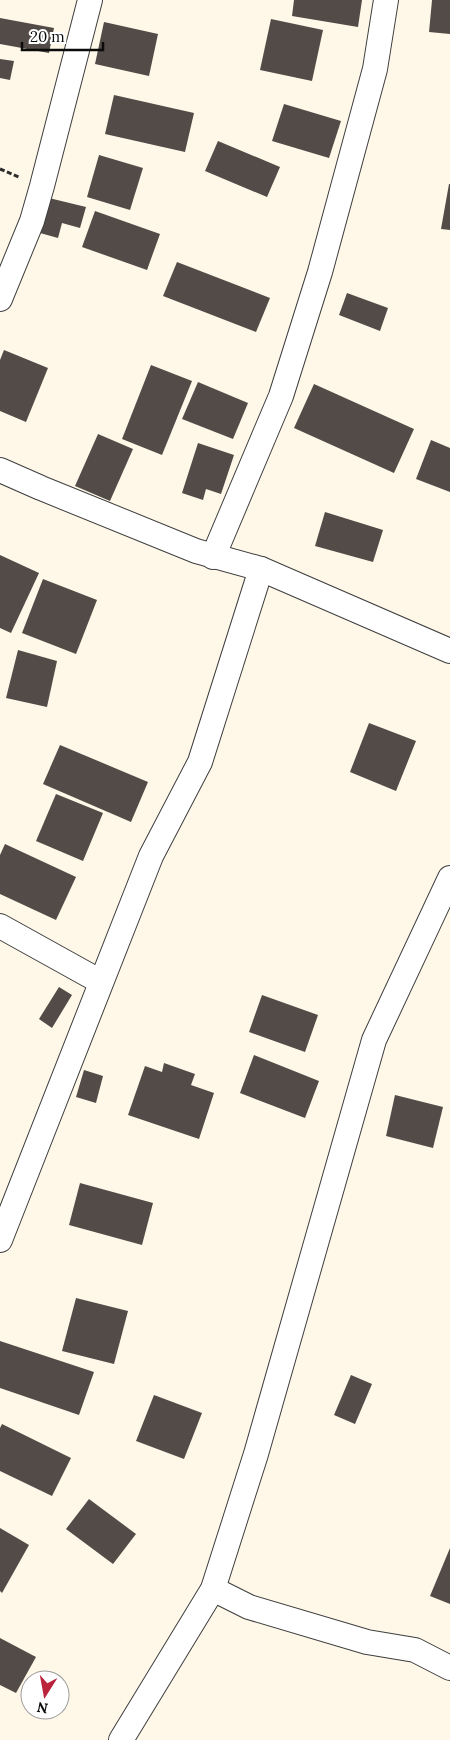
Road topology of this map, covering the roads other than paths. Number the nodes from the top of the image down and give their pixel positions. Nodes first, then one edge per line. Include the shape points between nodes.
1 (90, 0) edge
2 (386, 0) edge
3 (0, 299) edge
4 (0, 470) edge
5 (214, 556) junction
6 (261, 569) junction
7 (450, 651) edge
8 (450, 878) edge
9 (0, 926) edge
10 (101, 982) junction
11 (0, 1240) edge
12 (212, 1589) junction
13 (450, 1668) edge
14 (121, 1740) edge

1 - 3 street via 32,222
2 - 5 street via 375,69 318,281 281,396
4 - 5 street
5 - 6 street
6 - 7 street
6 - 10 street via 200,762 151,856
8 - 12 street via 374,1040 256,1454
9 - 10 street
10 - 11 street
12 - 13 street via 249,1607 367,1642 415,1650
12 - 14 street

